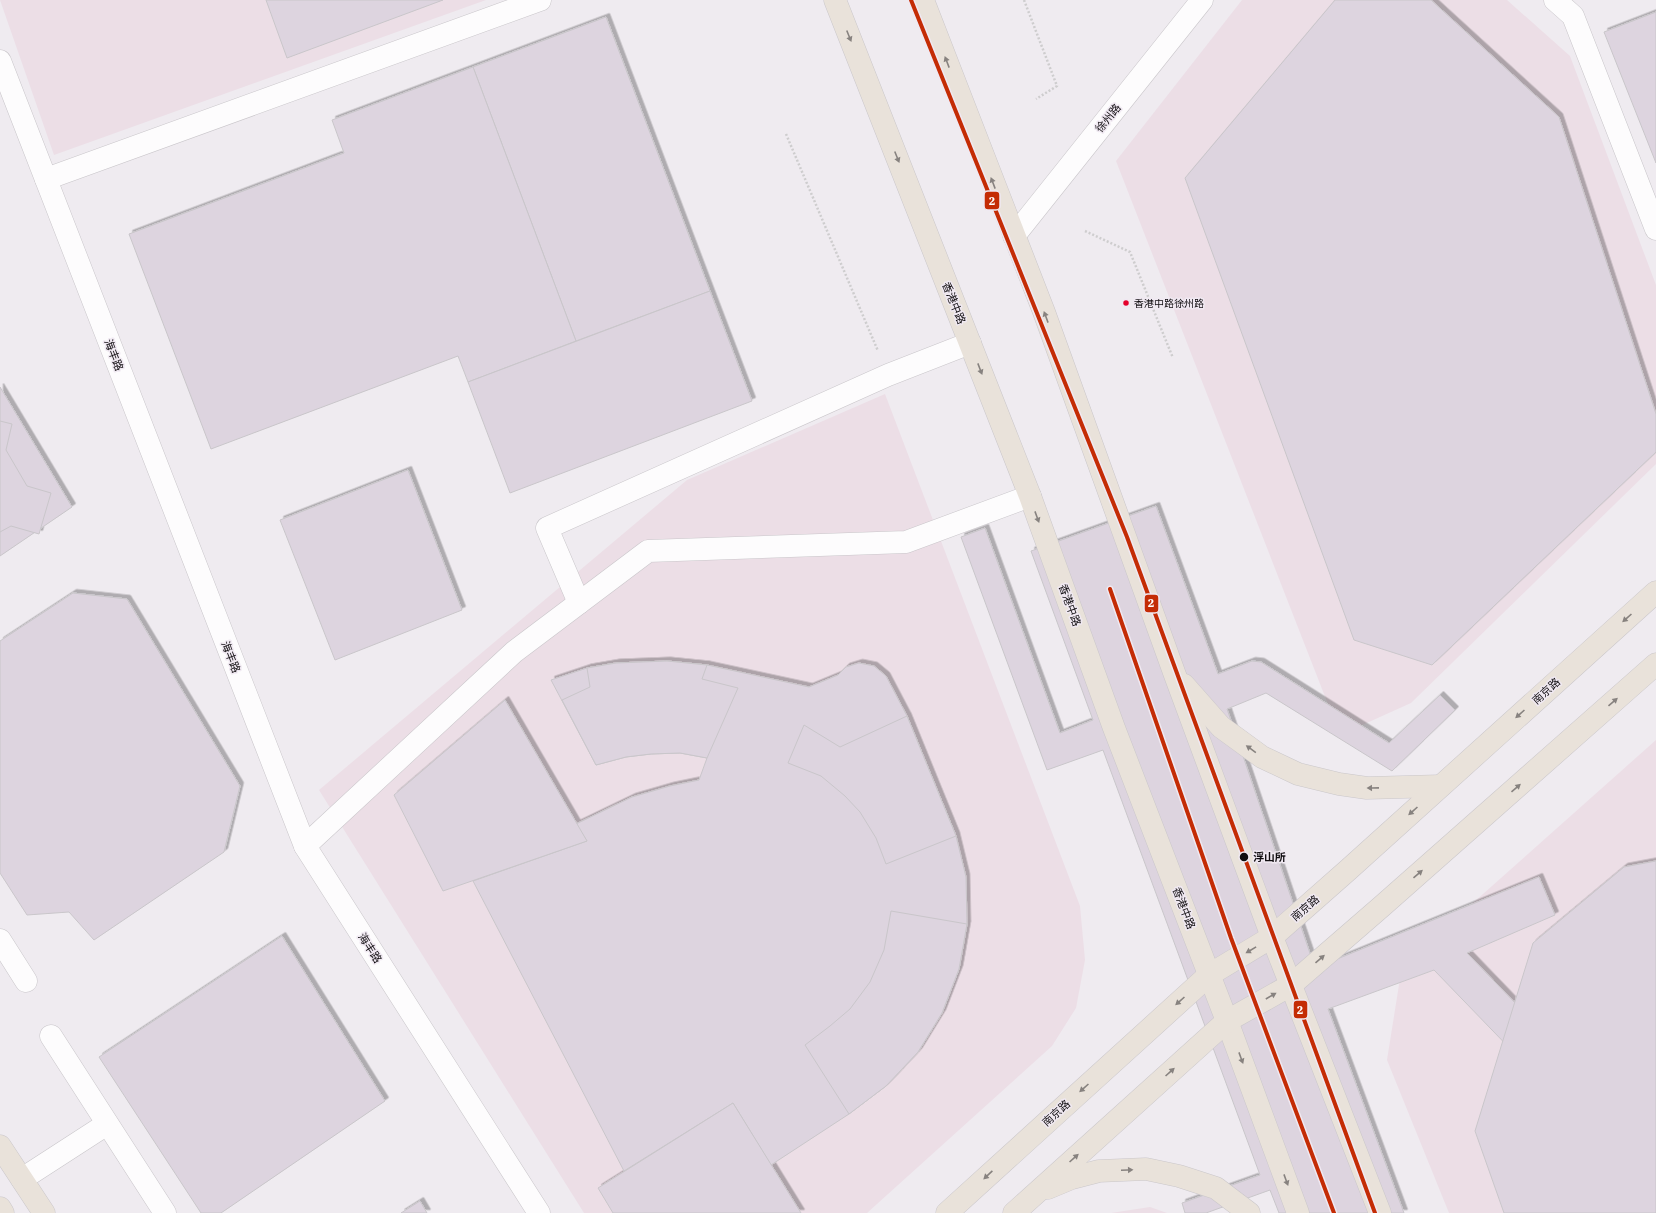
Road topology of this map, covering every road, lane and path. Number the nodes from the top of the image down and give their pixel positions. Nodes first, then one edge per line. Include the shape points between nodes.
1 (540, 0) edge
2 (835, 0) edge
3 (923, 0) edge
4 (1024, 0) edge
5 (1202, 0) edge
6 (1555, 0) edge
7 (0, 61) edge
8 (1036, 99) dead end
9 (786, 134) dead end
10 (46, 179) junction
11 (1656, 230) edge
12 (1085, 231) dead end
13 (1014, 236) junction
14 (970, 343) junction
15 (1173, 358) dead end
16 (888, 375) junction
17 (1030, 496) junction
18 (1656, 592) edge
19 (579, 603) junction
20 (1656, 664) edge
21 (1175, 675) junction
22 (1440, 786) junction
23 (305, 846) junction
24 (1272, 937) junction
25 (0, 940) edge
26 (1209, 975) junction
27 (26, 981) dead end
28 (1290, 985) junction
29 (1227, 1021) junction
30 (51, 1036) dead end
31 (107, 1124) junction
32 (0, 1146) edge
33 (22, 1179) junction
34 (1036, 1192) junction
35 (0, 1208) edge
36 (3, 1213) edge
37 (44, 1213) edge
38 (165, 1213) edge
39 (539, 1213) edge
40 (947, 1213) edge
41 (1014, 1213) edge
42 (1249, 1213) edge
43 (1298, 1213) edge
44 (1380, 1213) edge

1 - 10 street
2 -> 14 main road, 香港中路
13 -> 3 main road
4 - 8 path via 1057,86
5 - 13 street, 徐州路
6 - 11 street via 1573,16
7 - 10 street, 海丰路
9 - 16 path
10 - 23 street, 海丰路
12 - 15 path via 1130,252
21 -> 13 main road
14 - 16 street
14 -> 17 main road, 香港中路
16 - 19 street via 547,528
17 - 19 street via 906,542 648,551
17 -> 26 main road, 香港中路 via 1114,728
18 -> 22 main road, 南京路
19 - 23 street via 514,652
28 -> 20 main road
22 -> 21 main road via 1367,788 1298,774 1262,757 1221,727
21 - 24 main road
22 -> 24 main road, 南京路
23 - 39 street, 海丰路
24 -> 26 main road, 南京路
24 - 28 main road
25 - 27 street
26 - 29 main road, 香港中路
26 -> 40 main road, 南京路
29 -> 28 main road
28 - 44 main road
34 -> 29 main road
29 -> 43 main road, 香港中路
30 - 31 street
31 - 33 street
31 - 38 street
32 - 33 main road
33 - 37 main road
34 - 41 main road
34 -> 42 main road via 1099,1171 1146,1170 1179,1176 1216,1188
35 - 36 main road

